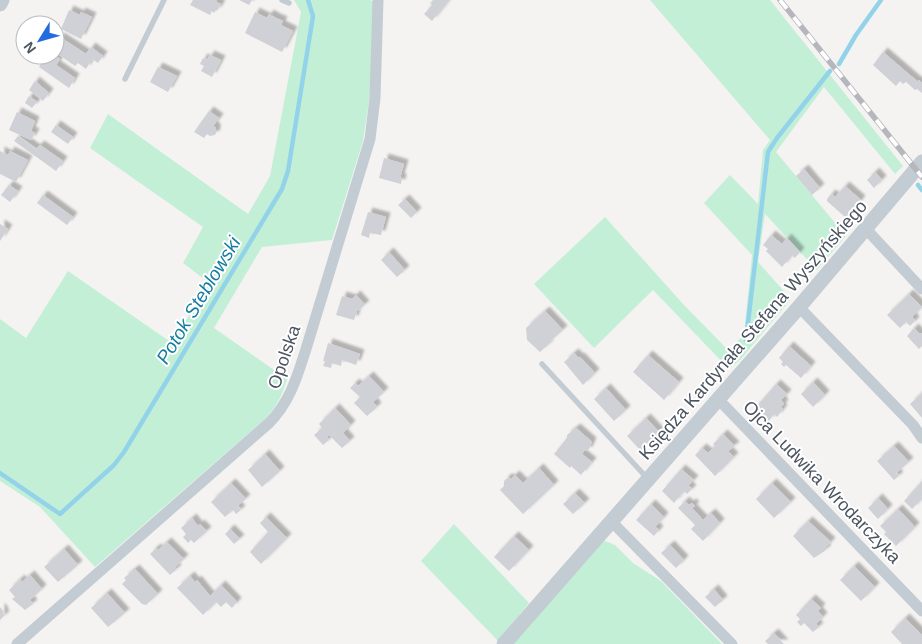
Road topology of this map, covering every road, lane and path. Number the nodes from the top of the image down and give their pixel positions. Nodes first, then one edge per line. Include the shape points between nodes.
1 (2, 0) edge
2 (164, 0) edge
3 (282, 0) edge
4 (378, 0) edge
5 (289, 3) dead end
6 (0, 4) edge
7 (125, 79) dead end
8 (922, 162) edge
9 (866, 229) junction
10 (922, 289) edge
11 (799, 307) junction
12 (542, 364) dead end
13 (718, 399) junction
14 (922, 438) edge
15 (648, 479) junction
16 (611, 521) junction
17 (922, 610) edge
18 (17, 644) edge
19 (504, 644) edge
20 (732, 644) edge

1 - 6 street
2 - 7 lane
3 - 5 lane
4 - 18 street, Opolska via 375,98 370,139 287,401 269,423
8 - 9 street, Księdza Kardynała Stefana Wyszyńskiego
9 - 10 street
9 - 11 street, Księdza Kardynała Stefana Wyszyńskiego
11 - 13 street, Księdza Kardynała Stefana Wyszyńskiego
11 - 14 street
12 - 15 lane
13 - 15 street, Księdza Kardynała Stefana Wyszyńskiego
13 - 17 street, Ojca Ludwika Wrodarczyka
15 - 16 street, Księdza Kardynała Stefana Wyszyńskiego
16 - 19 street, Księdza Kardynała Stefana Wyszyńskiego
16 - 20 street

